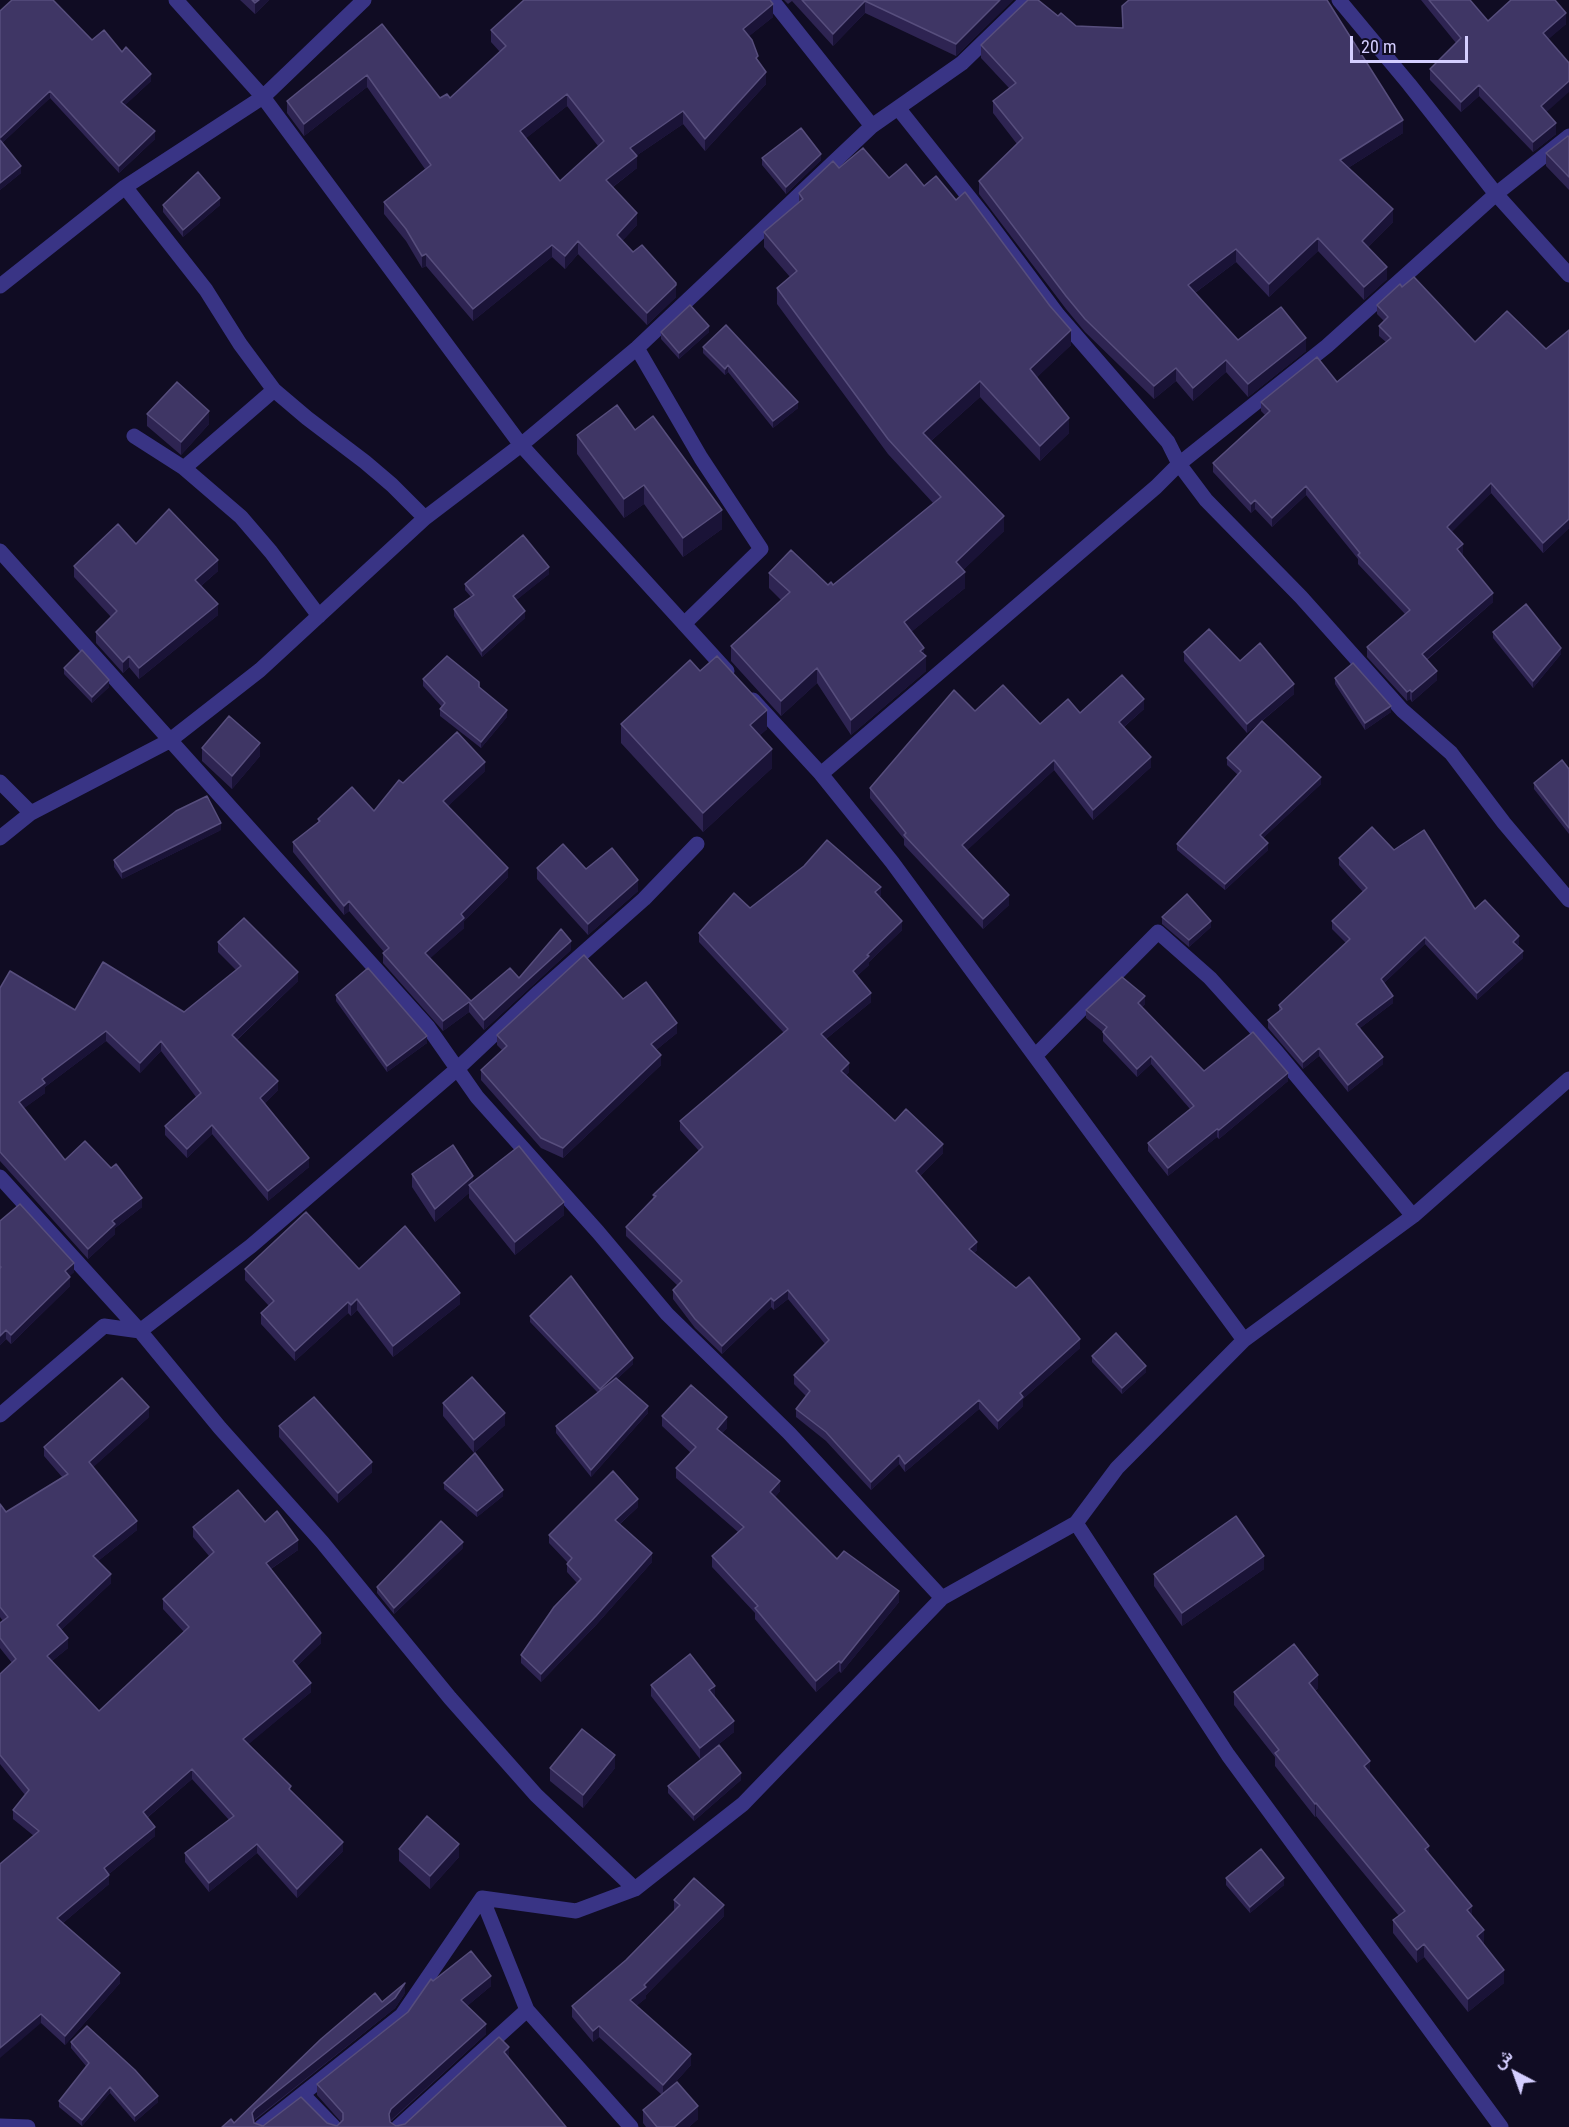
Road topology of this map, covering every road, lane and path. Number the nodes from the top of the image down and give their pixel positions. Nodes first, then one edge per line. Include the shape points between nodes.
1 (176, 0) edge
2 (364, 0) edge
3 (772, 0) edge
4 (1028, 0) edge
5 (1339, 0) edge
6 (263, 97) junction
7 (898, 108) junction
8 (872, 126) junction
9 (1569, 136) edge
10 (125, 187) junction
11 (1496, 194) junction
12 (1569, 275) edge
13 (0, 286) edge
14 (637, 348) junction
15 (274, 390) junction
16 (134, 436) dead end
17 (521, 445) junction
18 (1179, 464) junction
19 (184, 468) junction
20 (426, 518) junction
21 (0, 551) edge
22 (319, 616) junction
23 (684, 624) junction
24 (169, 741) junction
25 (821, 774) junction
26 (0, 782) edge
27 (31, 813) junction
28 (0, 838) edge
29 (697, 844) dead end
30 (1569, 900) edge
31 (1035, 1056) junction
32 (456, 1070) junction
33 (1569, 1078) edge
34 (0, 1177) edge
35 (1413, 1216) junction
36 (140, 1331) junction
37 (1245, 1340) junction
38 (0, 1415) edge
39 (1076, 1523) junction
40 (942, 1598) junction
41 (634, 1889) junction
42 (482, 1898) junction
43 (527, 2010) junction
44 (303, 2095) junction
45 (0, 2126) edge
46 (28, 2127) edge
47 (261, 2127) edge
48 (334, 2127) edge
49 (398, 2127) edge
50 (631, 2127) edge
51 (1501, 2127) edge

1 - 6 street
2 - 6 street
3 - 8 street
4 - 7 street via 962,63
5 - 11 street
6 - 10 street
6 - 17 street
7 - 8 street
7 - 18 street via 1058,315 1168,442
8 - 14 street
9 - 11 street
10 - 13 street
10 - 15 street via 206,290
11 - 12 street
11 - 18 street via 1327,346
14 - 17 street
14 - 23 street via 701,458 761,549
15 - 19 street
15 - 20 street via 365,462
16 - 19 street
17 - 20 street
17 - 23 street
18 - 25 street
18 - 30 street via 1206,500 1301,597 1402,710 1451,753
19 - 22 street via 241,517
20 - 22 street
21 - 24 street
22 - 24 street via 260,670
23 - 25 street
24 - 27 street
24 - 32 street via 428,1027
25 - 31 street via 892,862
26 - 27 street
27 - 28 street
29 - 32 street via 644,899
31 - 35 street via 1158,932 1210,978 1268,1042
31 - 37 street
32 - 36 street via 251,1246
32 - 40 street via 667,1314 789,1433
33 - 35 street
34 - 36 street
35 - 37 street
36 - 38 street via 104,1326
36 - 41 street via 450,1698 536,1795
37 - 39 street via 1117,1468
39 - 40 street
39 - 51 street via 1228,1755
40 - 41 street via 743,1804
41 - 42 street via 576,1911
42 - 43 street
42 - 44 street via 402,2015
43 - 49 street
43 - 50 street
44 - 47 street
44 - 48 street
45 - 46 street

